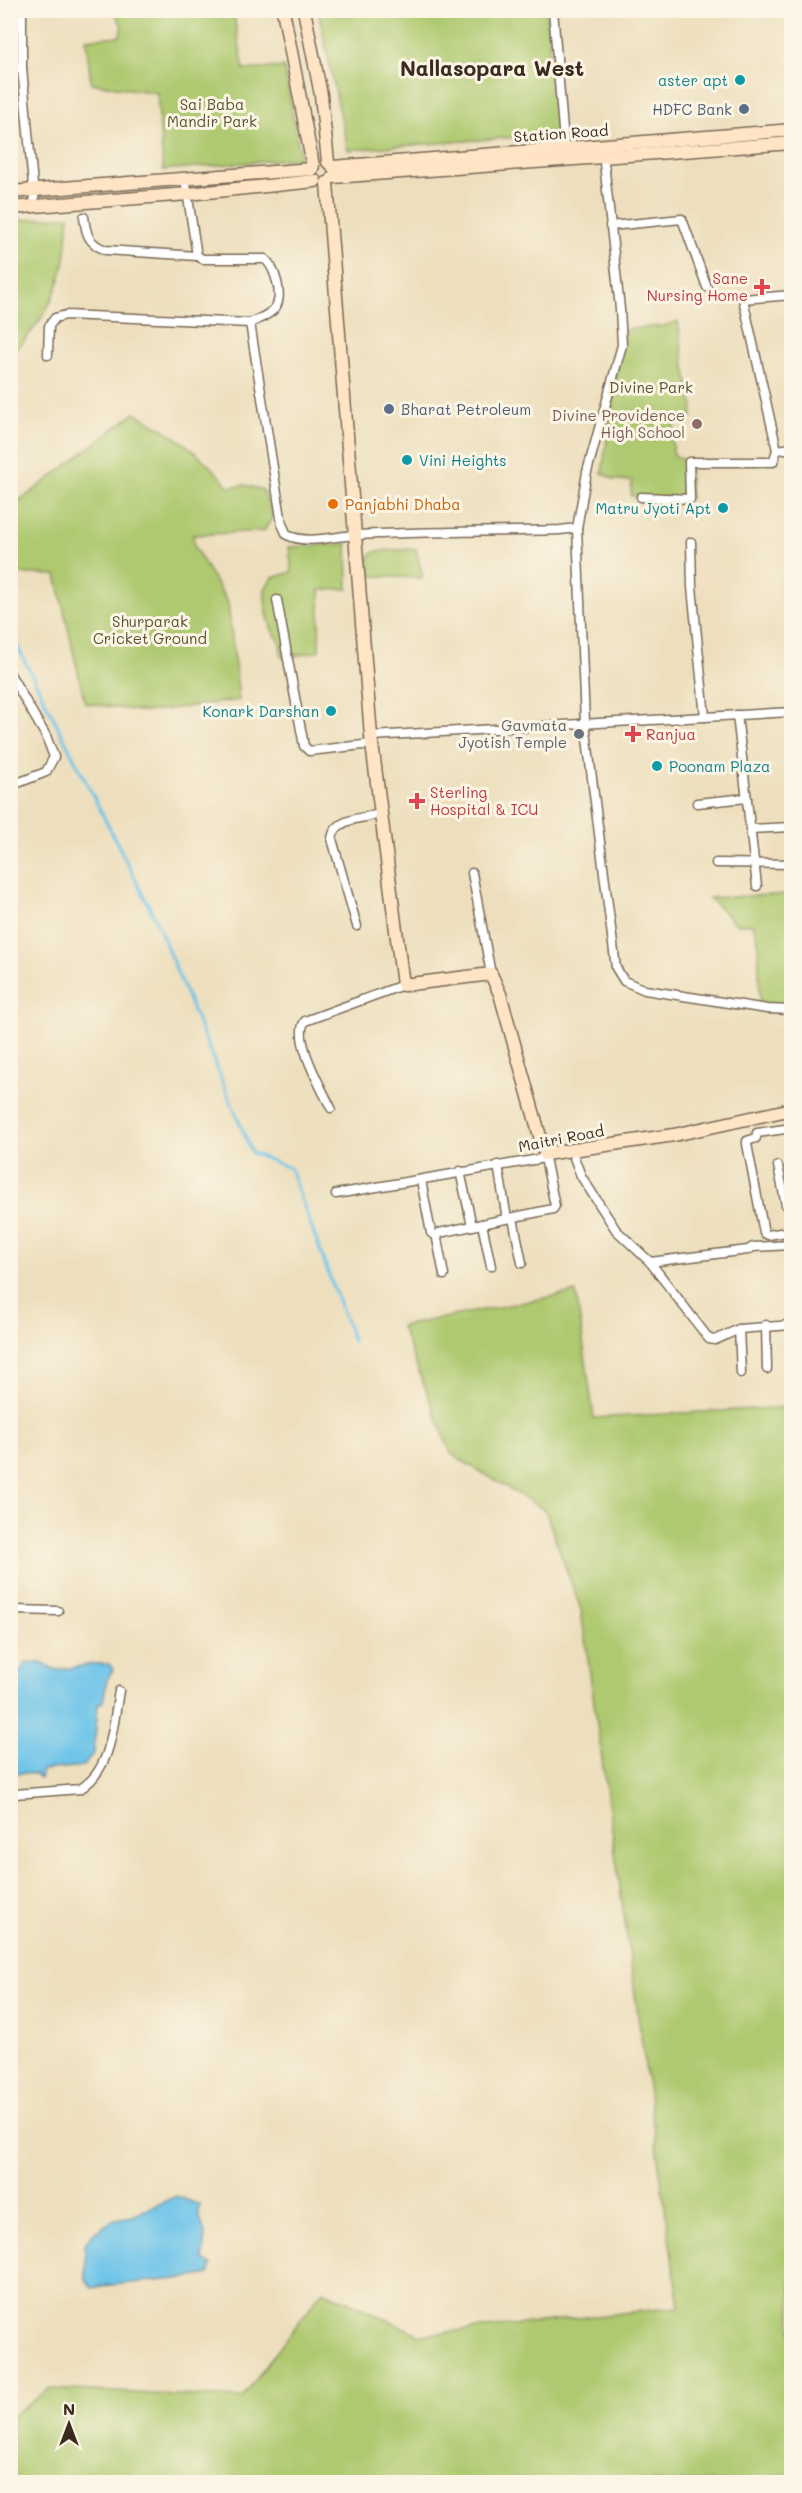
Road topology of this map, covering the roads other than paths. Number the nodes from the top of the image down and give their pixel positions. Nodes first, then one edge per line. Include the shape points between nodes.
1 (22, 10) edge
2 (283, 10) edge
3 (304, 10) edge
4 (553, 10) edge
5 (311, 46) junction
6 (290, 50) junction
7 (10, 68) edge
8 (22, 68) junction
9 (792, 130) edge
10 (792, 143) edge
11 (602, 151) junction
12 (565, 154) junction
13 (323, 172) junction
14 (186, 178) junction
15 (71, 187) junction
16 (34, 189) junction
17 (10, 192) edge
18 (188, 194) junction
19 (73, 203) junction
20 (35, 206) junction
21 (10, 208) edge
22 (84, 217) dead end
23 (610, 226) junction
24 (197, 256) junction
25 (707, 288) dead end
26 (792, 295) edge
27 (250, 323) junction
28 (48, 355) dead end
29 (792, 448) edge
30 (777, 450) junction
31 (641, 497) dead end
32 (577, 528) junction
33 (355, 535) junction
34 (691, 542) dead end
35 (277, 600) dead end
36 (10, 674) edge
37 (792, 712) edge
38 (737, 715) junction
39 (705, 717) junction
40 (585, 723) junction
41 (372, 740) junction
42 (10, 786) edge
43 (747, 798) junction
44 (697, 803) dead end
45 (381, 814) junction
46 (792, 827) edge
47 (750, 829) junction
48 (716, 863) dead end
49 (754, 864) junction
50 (792, 864) edge
51 (472, 873) dead end
52 (757, 886) dead end
53 (357, 926) dead end
54 (491, 974) junction
55 (403, 985) junction
56 (792, 1010) edge
57 (331, 1108) dead end
58 (792, 1109) edge
59 (753, 1118) junction
60 (792, 1128) edge
61 (757, 1133) junction
62 (571, 1149) junction
63 (545, 1156) junction
64 (498, 1165) junction
65 (778, 1166) dead end
66 (460, 1172) junction
67 (421, 1180) junction
68 (792, 1180) edge
69 (781, 1183) junction
70 (336, 1194) dead end
71 (786, 1205) dead end
72 (510, 1218) junction
73 (482, 1224) junction
74 (472, 1226) junction
75 (792, 1231) edge
76 (437, 1236) junction
77 (790, 1245) dead end
78 (650, 1262) junction
79 (522, 1263) dead end
80 (491, 1266) dead end
81 (444, 1275) dead end
82 (766, 1325) junction
83 (792, 1325) edge
84 (739, 1329) junction
85 (767, 1369) dead end
86 (741, 1373) dead end
87 (10, 1610) edge
88 (58, 1611) dead end
89 (119, 1691) dead end
90 (10, 1797) edge

1 - 8 street
2 - 6 street
3 - 5 street
4 - 12 street
5 - 6 street
5 - 13 street via 326,123
6 - 13 street
7 - 8 street
8 - 16 street
9 - 11 street, Station Road
10 - 11 street, Station Road
11 - 12 street, Station Road
11 - 23 street
12 - 13 street, Station Road
13 - 14 street, Station Road
13 - 18 street, Station Road
13 - 33 street
14 - 15 street, Station Road
14 - 18 street
15 - 16 street, Station Road
15 - 19 street
16 - 17 street, Station Road
16 - 20 street
18 - 19 street, Station Road
18 - 24 street
19 - 20 street, Station Road
20 - 21 street, Station Road
22 - 24 street via 86,234 97,247
23 - 25 street via 682,219
23 - 32 street via 622,345 587,471
24 - 27 street via 256,258 271,264 278,303 273,311
26 - 30 street via 743,299
27 - 28 street via 66,315 55,318 49,326
27 - 33 street via 282,524 287,535 299,539
29 - 30 street
30 - 31 street via 773,462 689,462 690,499
32 - 33 street
32 - 40 street
33 - 41 street
34 - 39 street
35 - 41 street via 304,746 309,751
36 - 42 street via 54,757 46,772
37 - 38 street
38 - 39 street
38 - 43 street
39 - 40 street
40 - 41 street
40 - 56 street via 616,968 624,981 645,990
41 - 45 street
43 - 44 street
43 - 47 street
45 - 53 street via 339,824 333,833
45 - 55 street
46 - 47 street
47 - 49 street
48 - 49 street
49 - 50 street
49 - 52 street
51 - 54 street
54 - 55 street
54 - 63 street
55 - 57 street via 302,1025 302,1044
58 - 59 street, Maitri Road
59 - 61 street
59 - 62 street, Maitri Road via 674,1135
60 - 61 street
61 - 75 street via 747,1144 764,1233
62 - 63 street, Maitri Road
62 - 78 street via 581,1176 616,1230
63 - 64 street, Maitri Road
63 - 72 street via 555,1206
64 - 66 street, Maitri Road
64 - 72 street
65 - 69 street
66 - 67 street, Maitri Road
66 - 74 street
67 - 70 street, Maitri Road
67 - 76 street via 431,1233
68 - 69 street
69 - 71 street
72 - 73 street
72 - 79 street
73 - 74 street
73 - 80 street
74 - 76 street
76 - 81 street
77 - 78 street
78 - 84 street via 710,1339
82 - 83 street
82 - 84 street
82 - 85 street
84 - 86 street
87 - 88 street
89 - 90 street via 102,1766 87,1785

